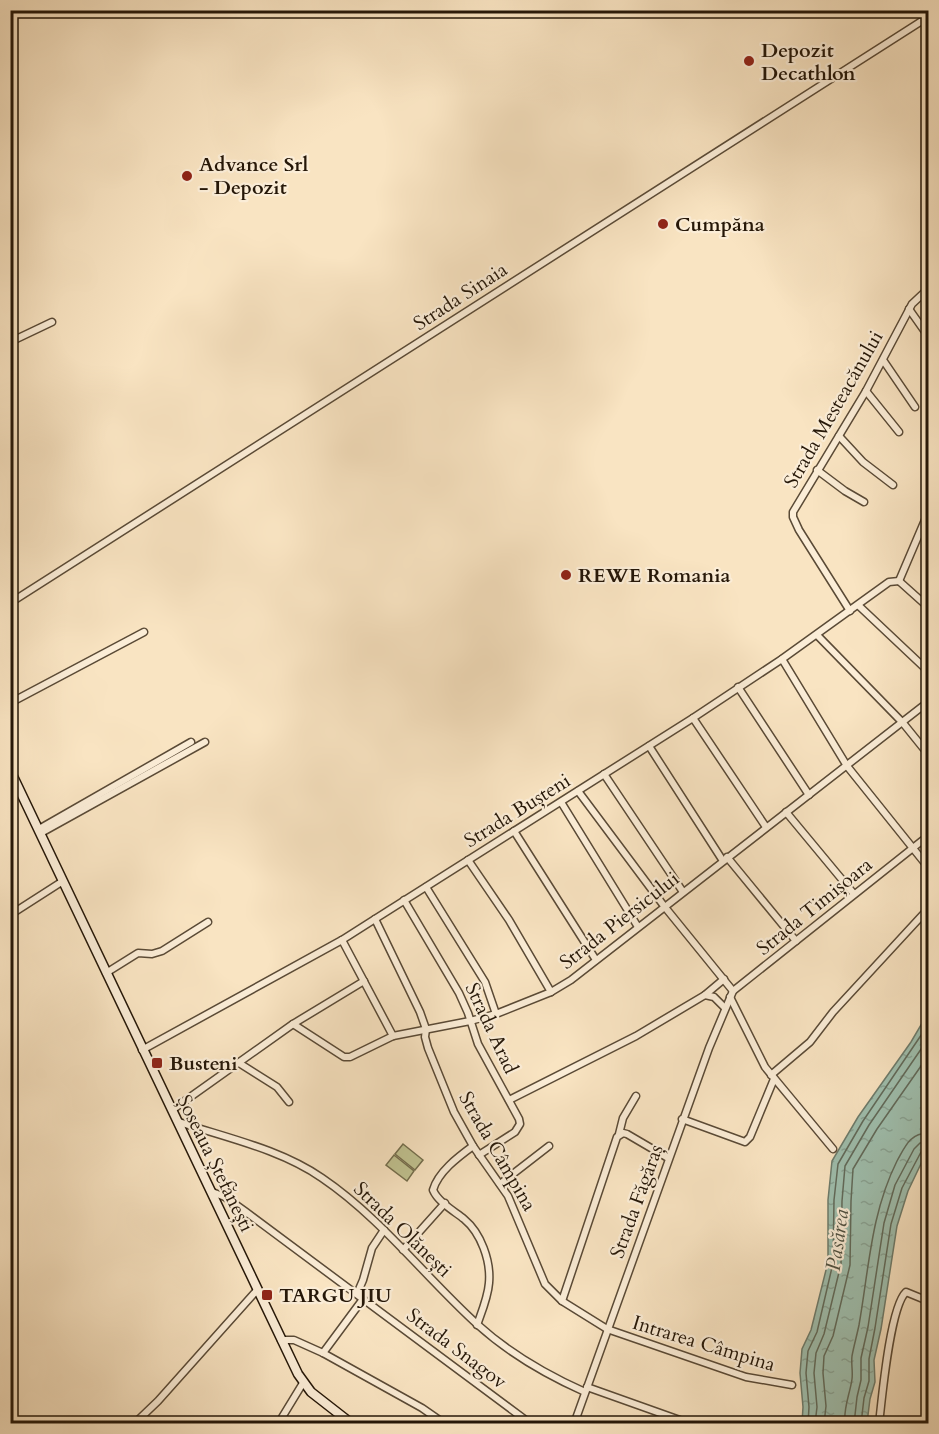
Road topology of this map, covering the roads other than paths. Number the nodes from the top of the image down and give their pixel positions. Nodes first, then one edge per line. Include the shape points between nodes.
1 (928, 17) edge
2 (928, 289) edge
3 (909, 309) junction
4 (52, 322) dead end
5 (928, 336) edge
6 (10, 342) edge
7 (884, 360) junction
8 (866, 391) junction
9 (915, 407) dead end
10 (899, 432) dead end
11 (838, 436) junction
12 (817, 470) junction
13 (893, 485) dead end
14 (864, 502) dead end
15 (928, 513) edge
16 (899, 581) junction
17 (10, 603) edge
18 (858, 605) junction
19 (928, 607) edge
20 (850, 611) junction
21 (144, 632) dead end
22 (817, 635) junction
23 (782, 659) junction
24 (928, 671) edge
25 (738, 687) junction
26 (928, 702) edge
27 (10, 703) edge
28 (693, 718) junction
29 (903, 723) junction
30 (191, 742) dead end
31 (205, 742) dead end
32 (649, 746) junction
33 (928, 754) edge
34 (847, 766) junction
35 (10, 770) edge
36 (604, 774) junction
37 (578, 791) junction
38 (809, 795) junction
39 (561, 802) junction
40 (786, 812) junction
41 (766, 827) junction
42 (40, 831) junction
43 (514, 831) junction
44 (928, 836) edge
45 (914, 848) junction
46 (725, 859) junction
47 (468, 860) junction
48 (928, 867) edge
49 (63, 881) junction
50 (426, 887) junction
51 (683, 892) junction
52 (854, 894) junction
53 (404, 900) junction
54 (664, 906) junction
55 (928, 909) edge
56 (10, 915) edge
57 (375, 919) junction
58 (208, 922) dead end
59 (638, 927) junction
60 (342, 940) junction
61 (796, 941) junction
62 (596, 960) junction
63 (106, 973) junction
64 (724, 979) junction
65 (364, 981) junction
66 (551, 992) junction
67 (732, 994) junction
68 (705, 995) junction
69 (725, 1008) junction
70 (496, 1014) junction
71 (470, 1022) junction
72 (292, 1024) junction
73 (426, 1029) junction
74 (393, 1036) junction
75 (142, 1050) junction
76 (239, 1063) junction
77 (773, 1077) junction
78 (636, 1096) dead end
79 (509, 1100) junction
80 (289, 1102) dead end
81 (172, 1110) junction
82 (682, 1119) junction
83 (179, 1122) junction
84 (620, 1134) junction
85 (473, 1146) junction
86 (549, 1146) dead end
87 (833, 1149) dead end
88 (478, 1155) junction
89 (668, 1158) junction
90 (500, 1184) junction
91 (212, 1192) junction
92 (444, 1203) junction
93 (384, 1230) junction
94 (403, 1250) junction
95 (258, 1289) junction
96 (357, 1294) junction
97 (363, 1299) junction
98 (562, 1301) junction
99 (928, 1301) edge
100 (477, 1324) junction
101 (607, 1329) junction
102 (281, 1340) junction
103 (323, 1353) junction
104 (303, 1383) junction
105 (792, 1385) dead end
106 (586, 1389) junction
107 (134, 1424) edge
108 (278, 1424) edge
109 (352, 1424) edge
110 (445, 1424) edge
111 (531, 1424) edge
112 (574, 1424) edge
113 (691, 1424) edge
114 (879, 1424) edge

1 - 17 street, Strada Sinaia
2 - 3 street, Strada Mesteacănului
3 - 5 street
3 - 7 street, Strada Mesteacănului
4 - 6 street
7 - 8 street, Strada Mesteacănului
7 - 9 street
8 - 10 street
8 - 11 street, Strada Mesteacănului
11 - 12 street, Strada Mesteacănului
11 - 13 street
12 - 14 street
12 - 20 street, Strada Mesteacănului via 793,517
15 - 16 street
16 - 18 street, Strada Bușteni via 889,582
16 - 19 street
18 - 20 street, Strada Bușteni
18 - 24 street
20 - 22 street, Strada Bușteni
21 - 27 street
22 - 23 street, Strada Bușteni
22 - 29 street
23 - 25 street, Strada Bușteni
23 - 34 street
25 - 28 street, Strada Bușteni
25 - 38 street
26 - 29 street, Strada Piersicului
28 - 32 street, Strada Bușteni
28 - 41 street
29 - 33 street
29 - 34 street, Strada Piersicului
30 - 42 street
31 - 42 street
32 - 36 street, Strada Bușteni
32 - 46 street
34 - 38 street, Strada Piersicului
34 - 45 street
35 - 42 main road, Șoseaua Ștefănești
36 - 37 street, Strada Bușteni
36 - 51 street
37 - 39 street, Strada Bușteni
37 - 54 street
38 - 40 street, Strada Piersicului
39 - 43 street, Strada Bușteni
39 - 59 street
40 - 41 street, Strada Piersicului
40 - 52 street
41 - 46 street, Strada Piersicului
42 - 49 main road, Șoseaua Ștefănești
43 - 47 street, Strada Bușteni
43 - 62 street
44 - 45 street, Strada Timișoara
45 - 48 street
45 - 52 street, Strada Timișoara
46 - 51 street, Strada Piersicului
46 - 61 street
47 - 50 street, Strada Bușteni
47 - 66 street
49 - 56 street
49 - 63 main road, Șoseaua Ștefănești
50 - 53 street, Strada Bușteni
50 - 70 street via 485,982
51 - 54 street, Strada Piersicului
52 - 61 street, Strada Timișoara
53 - 57 street, Strada Bușteni
53 - 71 street, Strada Arad via 459,993
54 - 59 street, Strada Piersicului
54 - 64 street
55 - 77 street via 810,1042
57 - 60 street, Strada Bușteni
57 - 73 street, Strada Câmpina
58 - 63 street via 162,951 138,953
59 - 62 street, Strada Piersicului
60 - 65 street
60 - 75 street, Strada Bușteni
61 - 67 street, Strada Timișoara
62 - 66 street, Strada Piersicului
63 - 75 main road, Șoseaua Ștefănești
64 - 67 street
64 - 68 street
65 - 72 street
65 - 74 street
66 - 70 street, Strada Piersicului
67 - 69 street, Strada Făgăraș
67 - 77 street
68 - 69 street via 714,997
68 - 79 street via 636,1036
69 - 82 street, Strada Făgăraș
70 - 71 street, Strada Piersicului
71 - 73 street, Strada Piersicului
71 - 79 street, Strada Arad
72 - 74 street, Strada Piersicului via 346,1057
72 - 76 street
73 - 74 street, Strada Piersicului
73 - 85 street, Strada Câmpina via 428,1048 444,1088
75 - 81 main road, Șoseaua Ștefănești
76 - 80 street via 277,1087
76 - 81 street
77 - 82 street via 745,1142
77 - 87 street
78 - 84 street via 623,1118
79 - 88 street, Strada Arad via 519,1119 519,1128
81 - 83 main road, Șoseaua Ștefănești
82 - 89 street, Strada Făgăraș
83 - 91 main road, Șoseaua Ștefănești
83 - 93 street, Strada Olănești via 292,1160 332,1185
84 - 89 street via 627,1134
84 - 98 street via 614,1142
85 - 88 street, Strada Câmpina
85 - 92 street via 440,1177 434,1188 435,1195
86 - 90 street
88 - 90 street, Strada Câmpina
89 - 101 street, Strada Făgăraș
90 - 98 street, Strada Câmpina via 522,1226 540,1276
91 - 95 main road, Șoseaua Ștefănești
91 - 96 street, Strada Snagov via 238,1206
92 - 94 street
92 - 100 street via 475,1229 488,1266 489,1284
93 - 94 street, Strada Olănești
93 - 96 street via 372,1248
94 - 100 street, Strada Olănești
95 - 102 main road, Șoseaua Ștefănești
95 - 107 street
96 - 97 street, Strada Snagov
97 - 103 street
97 - 111 street, Strada Snagov
98 - 101 street, Strada Câmpina
99 - 114 street via 906,1292 900,1300
100 - 106 street, Strada Olănești via 528,1363
101 - 105 street, Intrarea Câmpina via 746,1377
101 - 106 street, Strada Făgăraș
102 - 103 street via 294,1340
102 - 104 main road, Șoseaua Ștefănești
103 - 110 street
104 - 108 street
104 - 109 main road, Șoseaua Ștefănești
106 - 112 street, Strada Făgăraș
106 - 113 street, Strada Olănești

